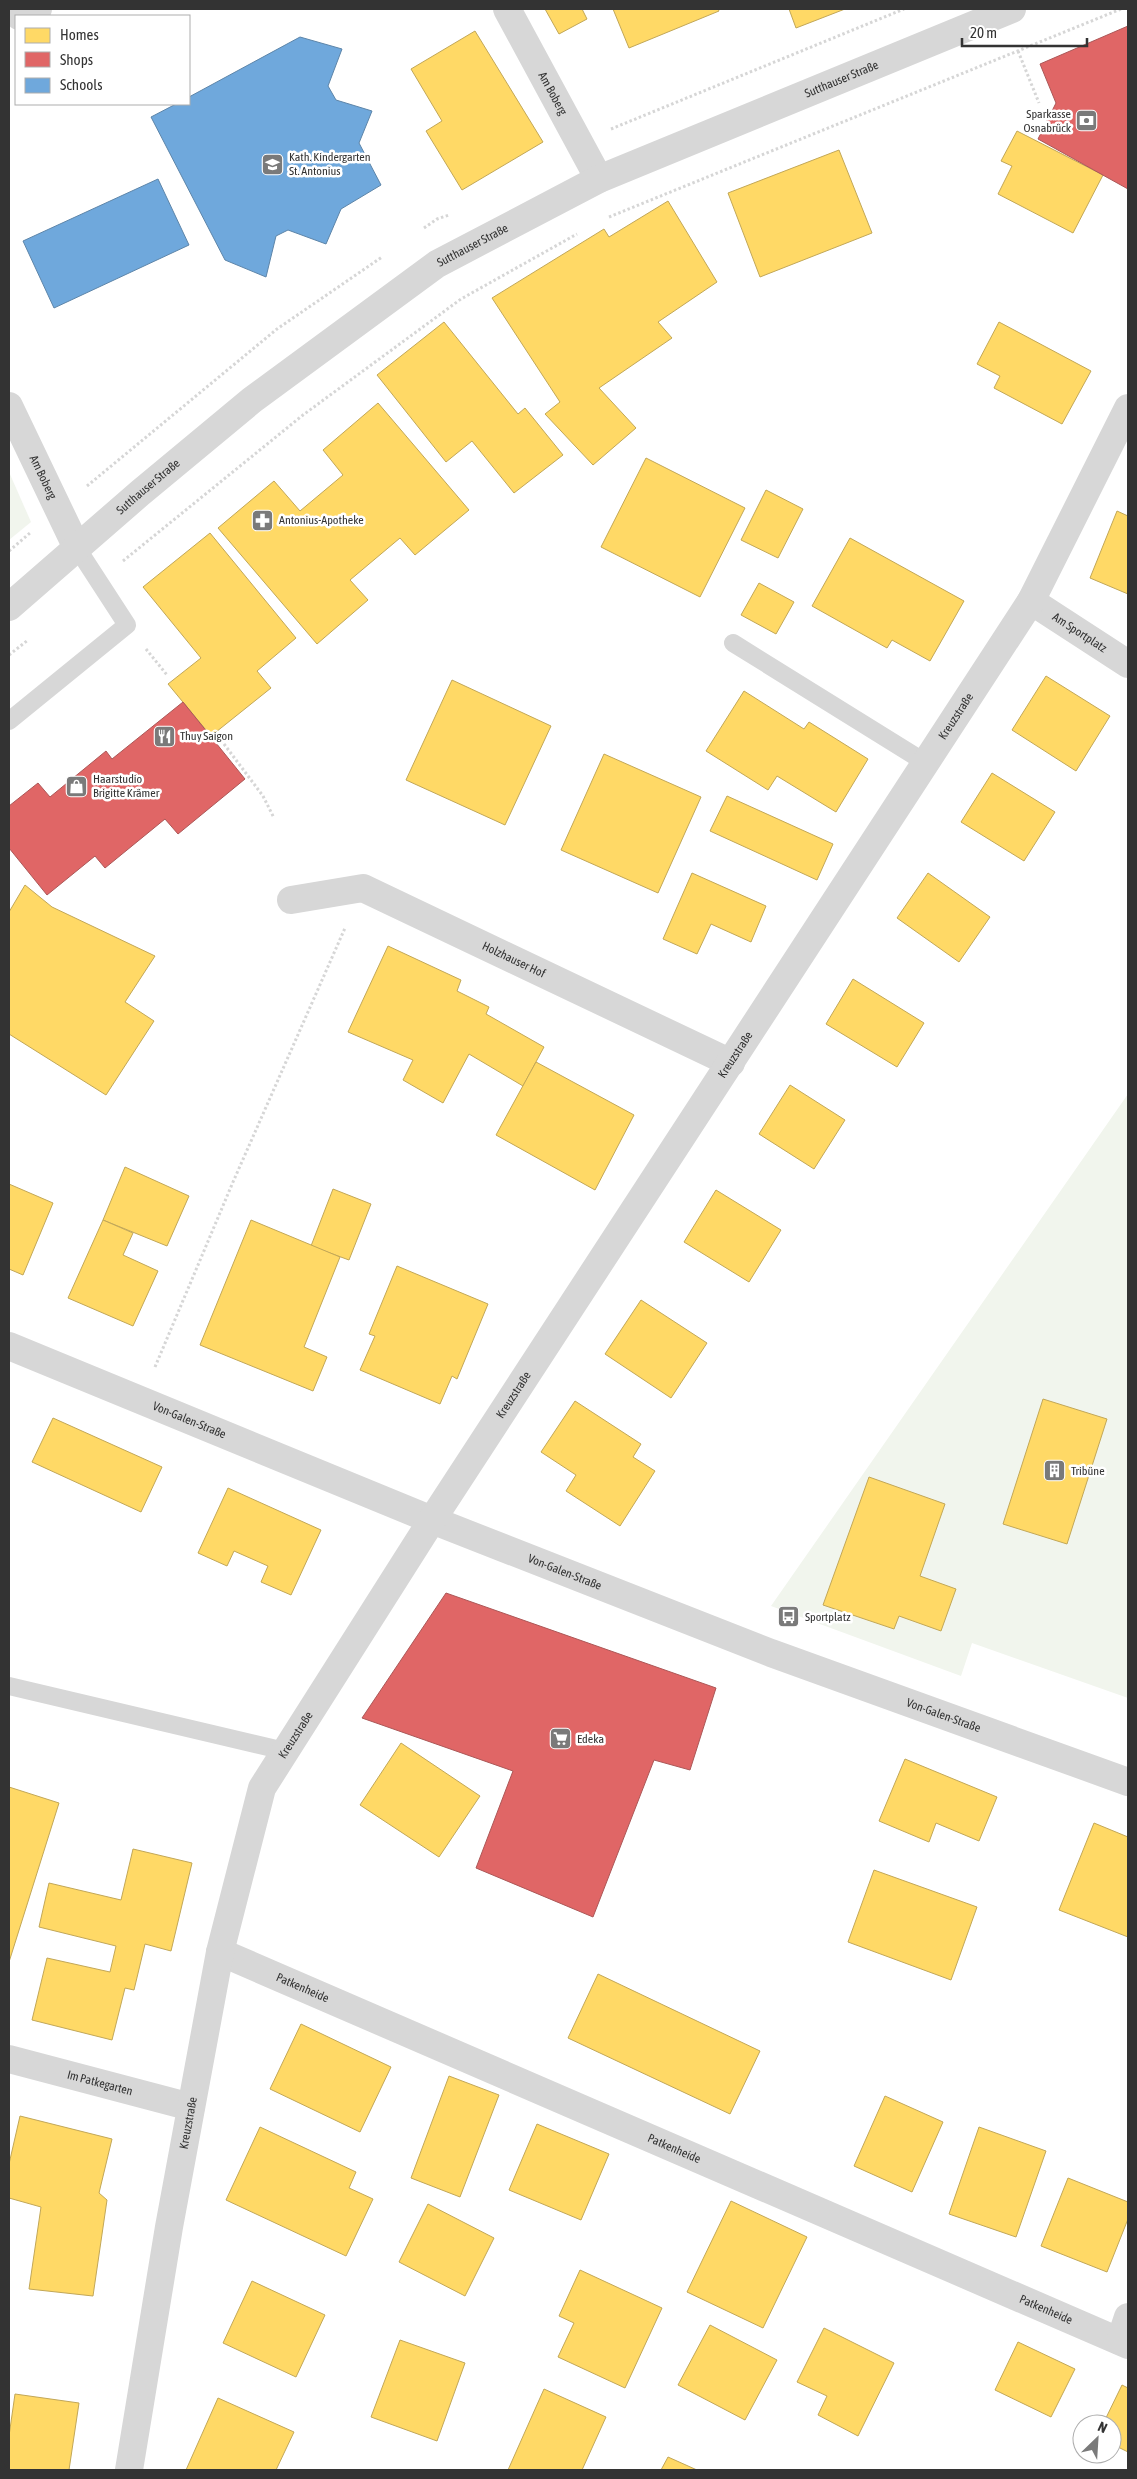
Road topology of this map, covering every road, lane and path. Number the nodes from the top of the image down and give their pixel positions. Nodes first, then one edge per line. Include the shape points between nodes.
1 (38, 9) edge
2 (507, 9) edge
3 (1012, 9) edge
4 (1121, 9) edge
5 (23, 15) edge
6 (1018, 51) junction
7 (1039, 102) dead end
8 (599, 178) junction
9 (605, 219) dead end
10 (579, 233) dead end
11 (9, 406) edge
12 (1128, 408) edge
13 (77, 548) junction
14 (98, 581) junction
15 (1031, 601) junction
16 (9, 607) edge
17 (29, 638) dead end
18 (732, 642) dead end
19 (9, 655) edge
20 (1128, 664) edge
21 (9, 721) edge
22 (221, 740) dead end
23 (926, 763) junction
24 (274, 818) dead end
25 (363, 888) junction
26 (291, 900) dead end
27 (730, 1063) junction
28 (9, 1346) edge
29 (140, 1400) junction
30 (432, 1520) junction
31 (9, 1686) edge
32 (285, 1751) junction
33 (1128, 1782) edge
34 (220, 1952) junction
35 (9, 2059) edge
36 (191, 2107) junction
37 (1125, 2334) edge
38 (129, 2470) edge

1 - 5 street
2 - 8 street, Am Boberg
3 - 8 street, Sutthauser Straße
4 - 6 path
6 - 7 path
6 - 9 path
8 - 13 street, Sutthauser Straße via 437,264 252,400
10 - 14 path via 453,305 303,415
11 - 13 street, Am Boberg
12 - 15 street, Kreuzstraße
13 - 14 lane
13 - 16 street, Sutthauser Straße
14 - 21 lane via 127,625
15 - 20 street, Am Sportplatz
15 - 23 street, Kreuzstraße
17 - 19 path
18 - 23 lane
22 - 24 path via 263,796
23 - 27 street, Kreuzstraße
25 - 26 street
25 - 27 street, Holzhauser Hof
25 - 29 path
27 - 30 street, Kreuzstraße
28 - 29 street, Von-Galen-Straße
29 - 30 street, Von-Galen-Straße
30 - 32 street, Kreuzstraße
30 - 33 street, Von-Galen-Straße via 771,1653
31 - 32 lane
32 - 34 street, Kreuzstraße via 262,1788
34 - 36 street, Kreuzstraße
34 - 37 street, Patkenheide
35 - 36 street, Im Patkegarten
36 - 38 street, Kreuzstraße

